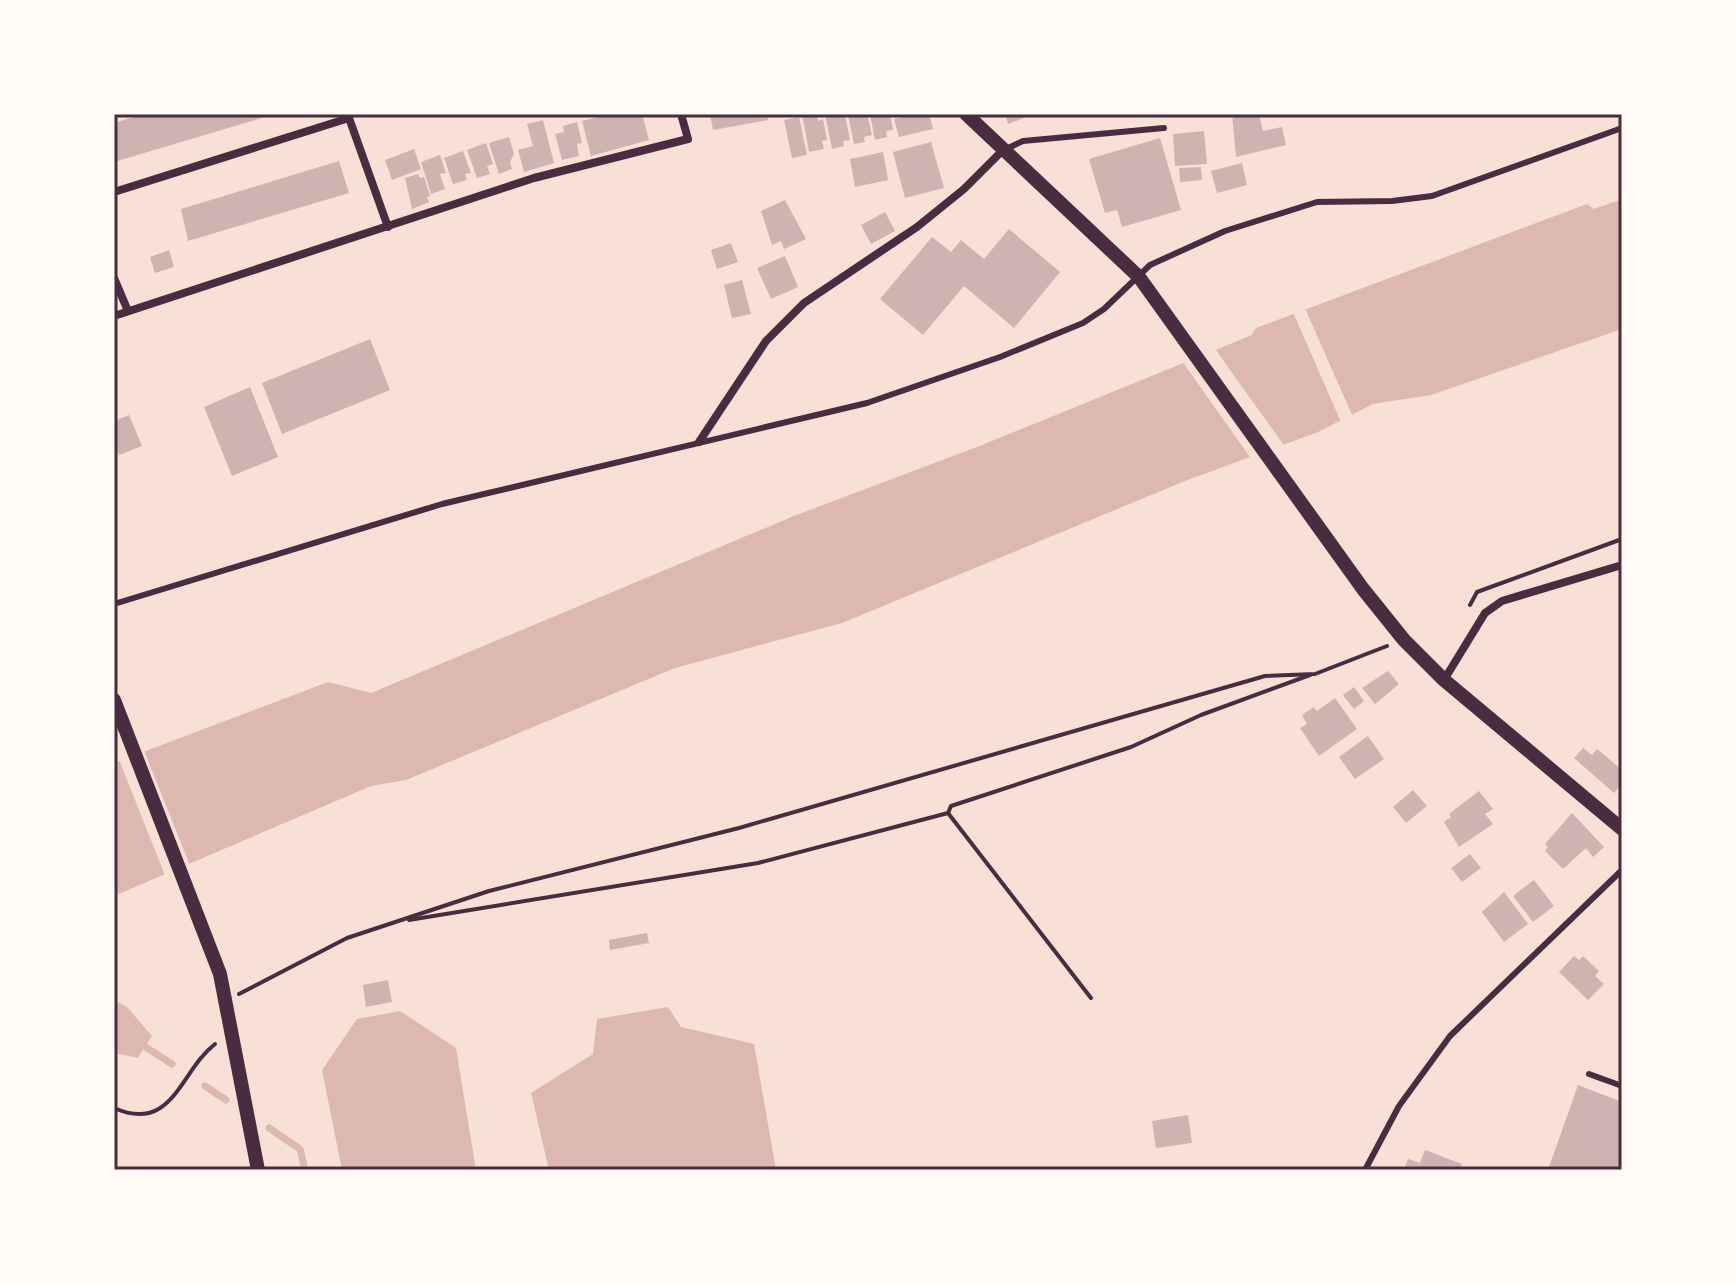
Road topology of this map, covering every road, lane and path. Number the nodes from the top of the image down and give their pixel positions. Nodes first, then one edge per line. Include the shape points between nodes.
1 (681, 114) edge
2 (966, 114) edge
3 (1164, 128) dead end
4 (1622, 128) edge
5 (1002, 151) junction
6 (114, 192) edge
7 (388, 227) junction
8 (1139, 277) junction
9 (114, 278) edge
10 (128, 311) junction
11 (114, 316) edge
12 (699, 442) junction
13 (1622, 565) edge
14 (114, 604) edge
15 (1404, 640) junction
16 (1315, 674) junction
17 (1444, 680) junction
18 (114, 700) edge
19 (948, 813) junction
20 (1622, 829) edge
21 (1622, 870) edge
22 (395, 922) junction
23 (226, 995) junction
24 (1091, 998) dead end
25 (232, 1038) junction
26 (1589, 1074) dead end
27 (1622, 1086) edge
28 (114, 1108) edge
29 (258, 1170) edge
30 (1365, 1170) edge

1 - 7 street via 688,139 534,178
2 - 5 street
3 - 5 lane via 1023,141
4 - 8 lane via 1432,196 1317,202 1272,214 1172,252
5 - 8 street
5 - 12 street via 917,227 804,303 766,341
6 - 7 street via 349,118
7 - 10 street
8 - 12 lane via 1083,323 1000,357 867,403
8 - 15 street
9 - 10 street
10 - 11 street
12 - 14 lane via 442,504
13 - 17 street via 1502,601 1485,613
15 - 16 path
15 - 17 street
16 - 19 path via 1131,747 951,806
16 - 22 path via 1265,676 739,828 489,891
17 - 20 street
18 - 23 street
19 - 22 path via 758,863
19 - 24 path
21 - 30 lane via 1450,1036 1399,1106
22 - 23 path via 347,938
23 - 25 street
25 - 28 path via 213,1045 165,1106 143,1115
25 - 29 street
26 - 27 lane

